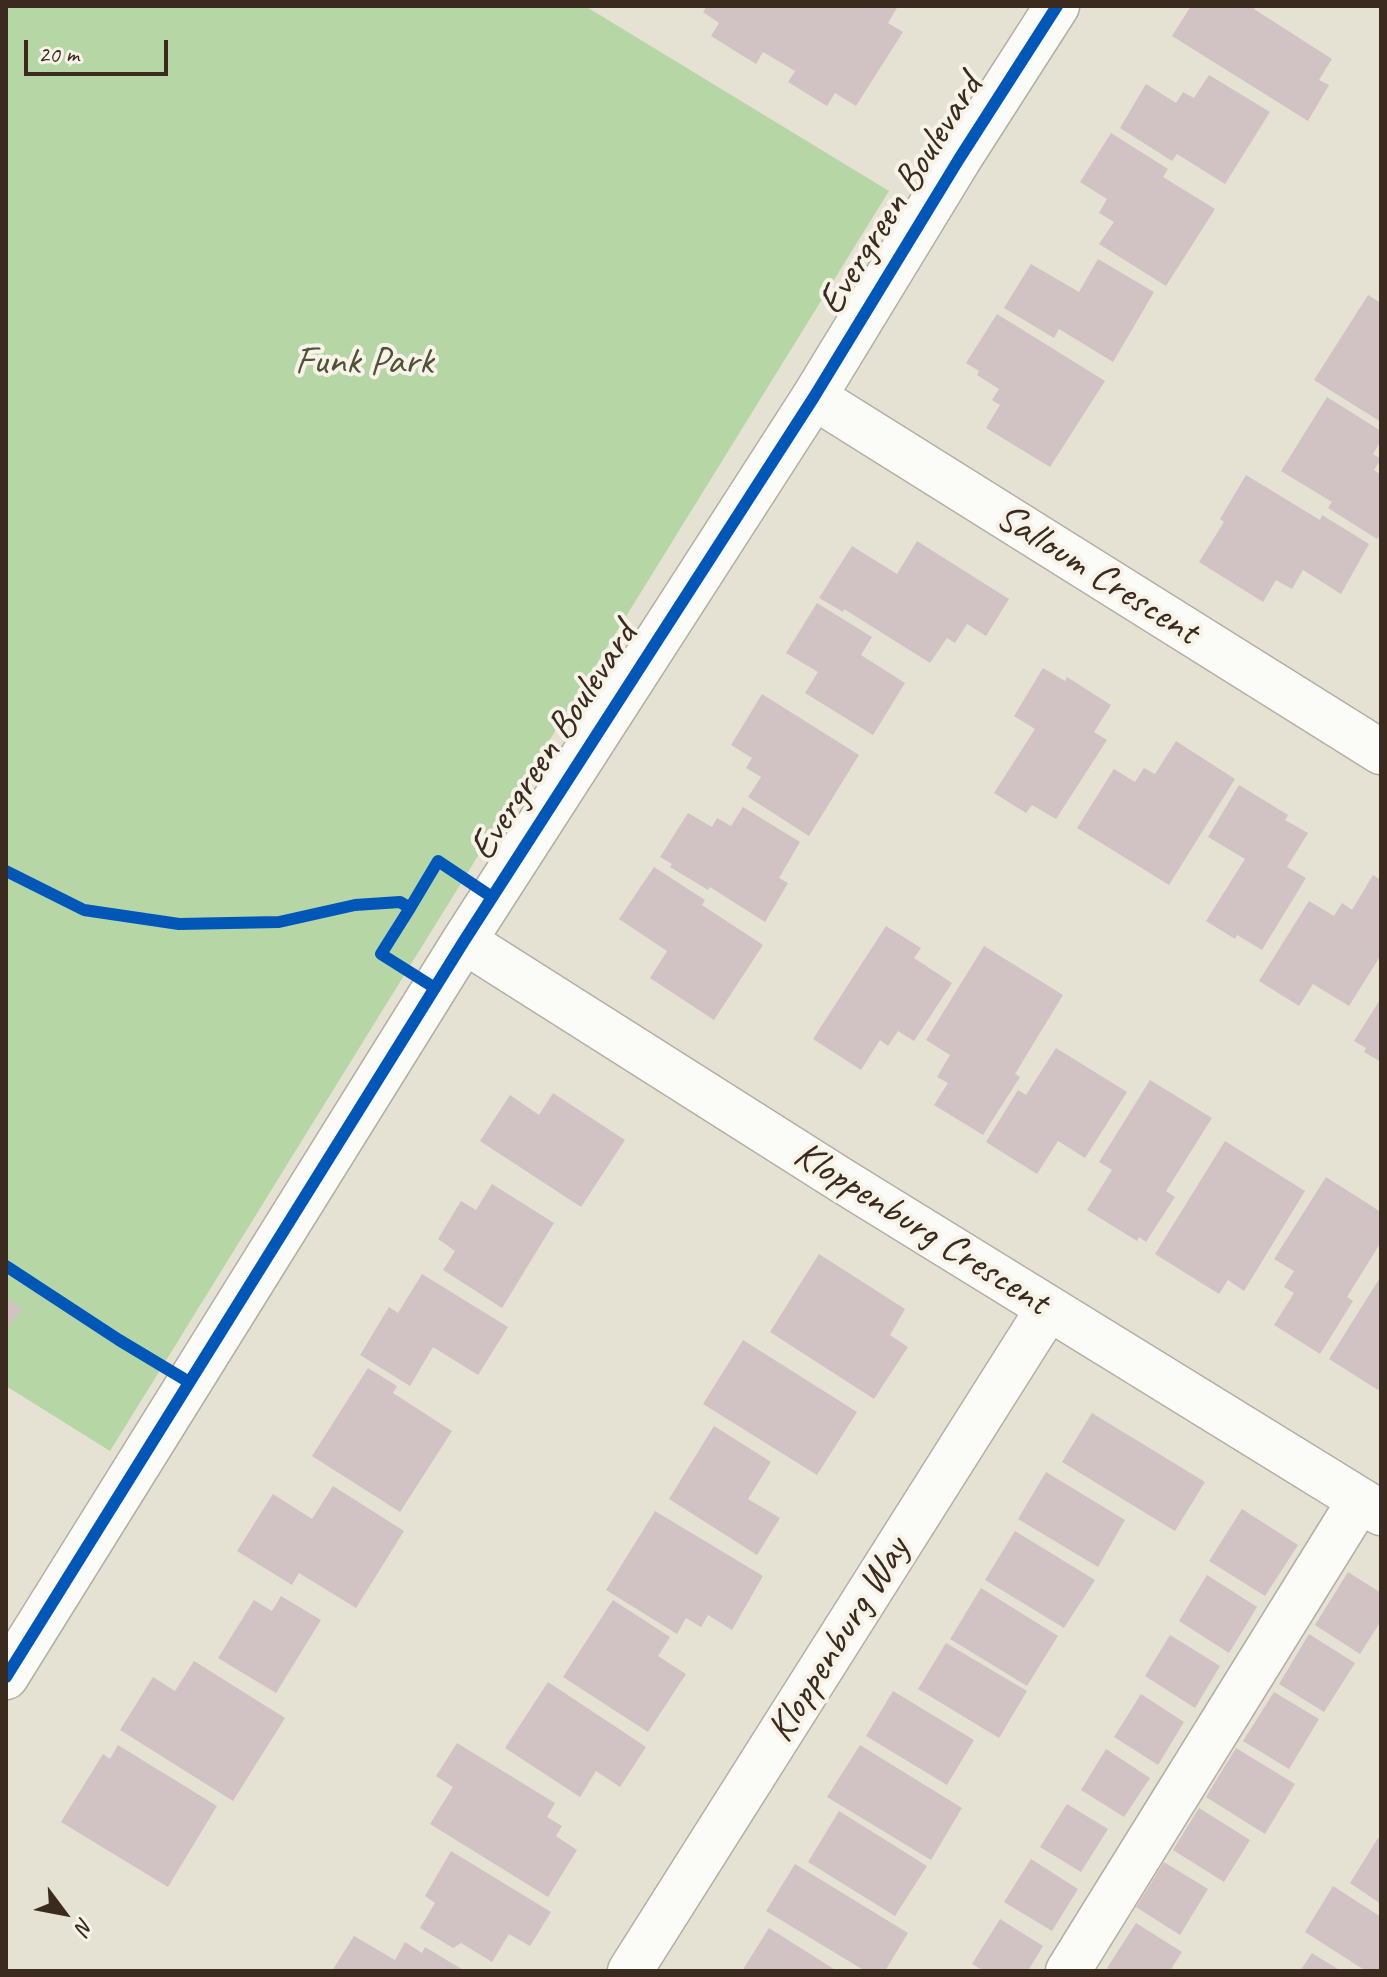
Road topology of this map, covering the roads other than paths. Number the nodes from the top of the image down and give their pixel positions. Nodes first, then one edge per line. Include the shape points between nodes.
1 (1041, 11) edge
2 (814, 397) junction
3 (1376, 739) edge
4 (464, 941) junction
5 (1048, 1309) junction
6 (1370, 1507) edge
7 (6, 1677) edge
8 (630, 1971) edge
9 (1068, 1971) edge

1 - 2 street, Evergreen Boulevard via 959,159
2 - 3 street, Salloum Crescent
2 - 4 street, Evergreen Boulevard
4 - 5 street, Kloppenburg Crescent
4 - 7 street, Evergreen Boulevard
5 - 6 street, Kloppenburg Crescent
5 - 8 street, Kloppenburg Way
6 - 9 street

